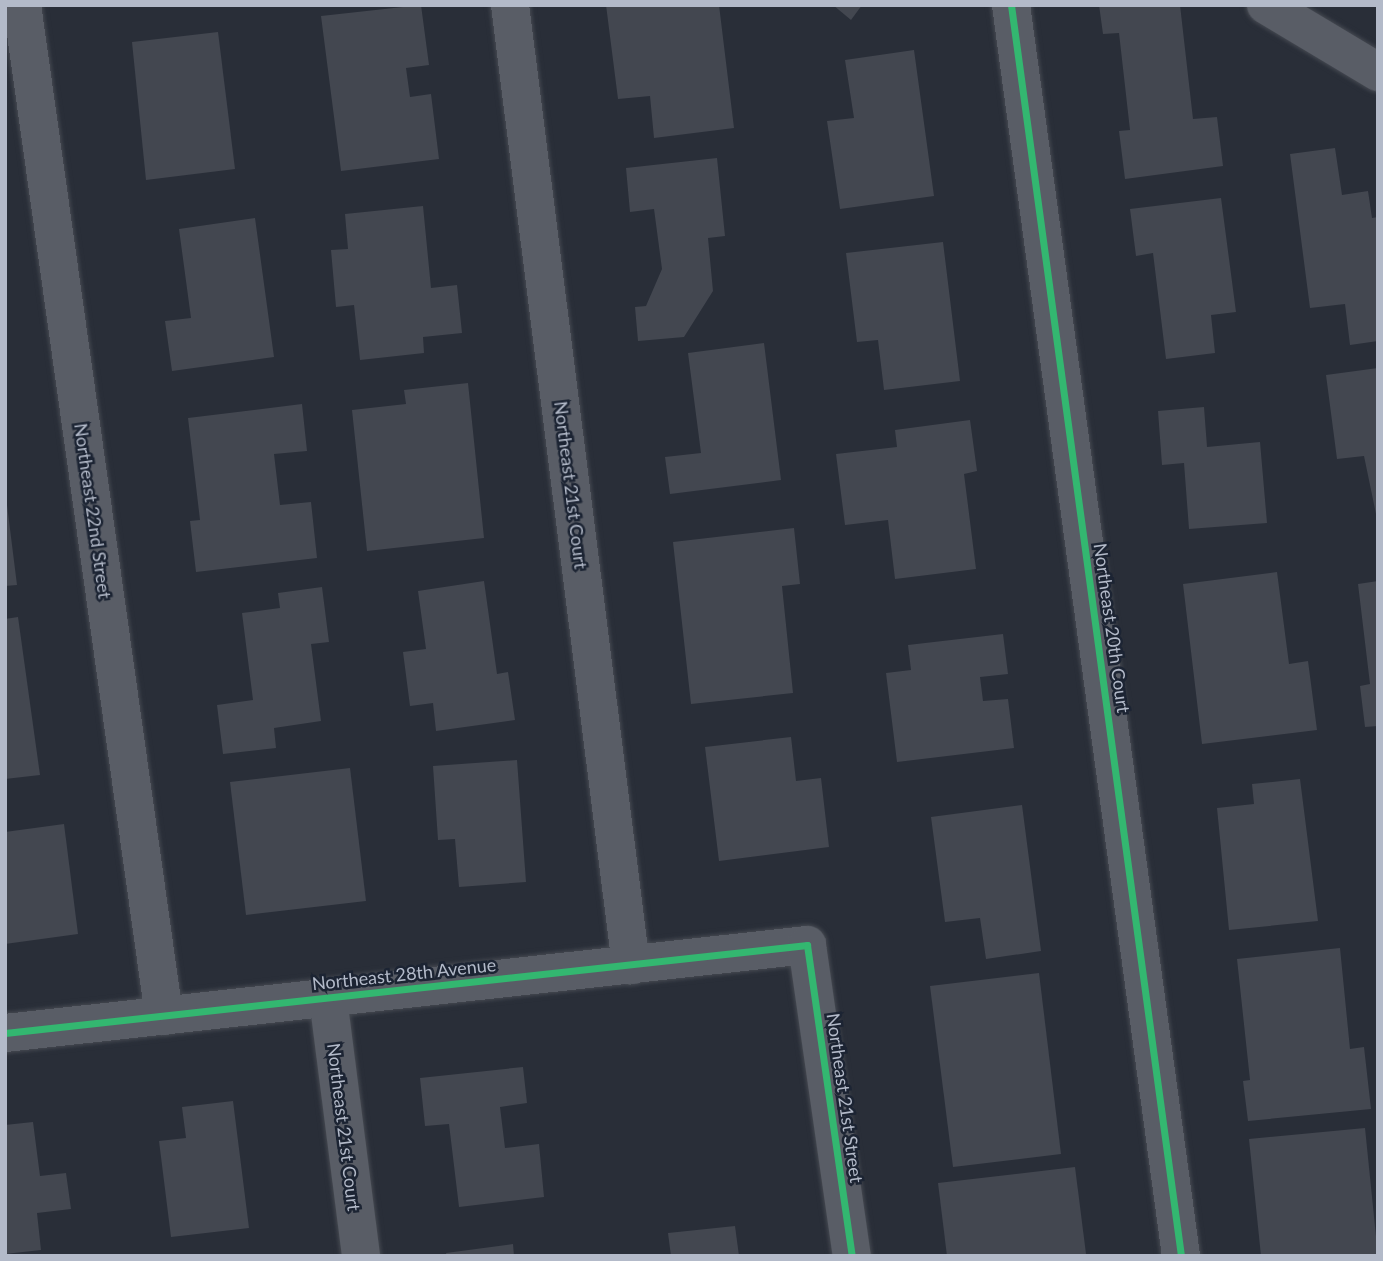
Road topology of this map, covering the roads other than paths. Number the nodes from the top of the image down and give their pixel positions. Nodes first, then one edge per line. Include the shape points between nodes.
1 (22, 5) edge
2 (510, 5) edge
3 (1011, 5) edge
4 (1266, 5) edge
5 (1378, 72) edge
6 (807, 945) joint
7 (631, 965) junction
8 (328, 998) junction
9 (164, 1016) junction
10 (5, 1033) edge
11 (361, 1256) edge
12 (852, 1256) edge
13 (1181, 1256) edge

1 - 9 street, Northeast 22nd Street
2 - 7 street, Northeast 21st Court
3 - 13 street, Northeast 20th Court
4 - 5 street
6 - 7 street, Northeast 28th Avenue
6 - 12 street, Northeast 21st Street
7 - 8 street, Northeast 28th Avenue
8 - 9 street, Northeast 28th Avenue
8 - 11 street, Northeast 21st Court
9 - 10 street, Northeast 28th Avenue

